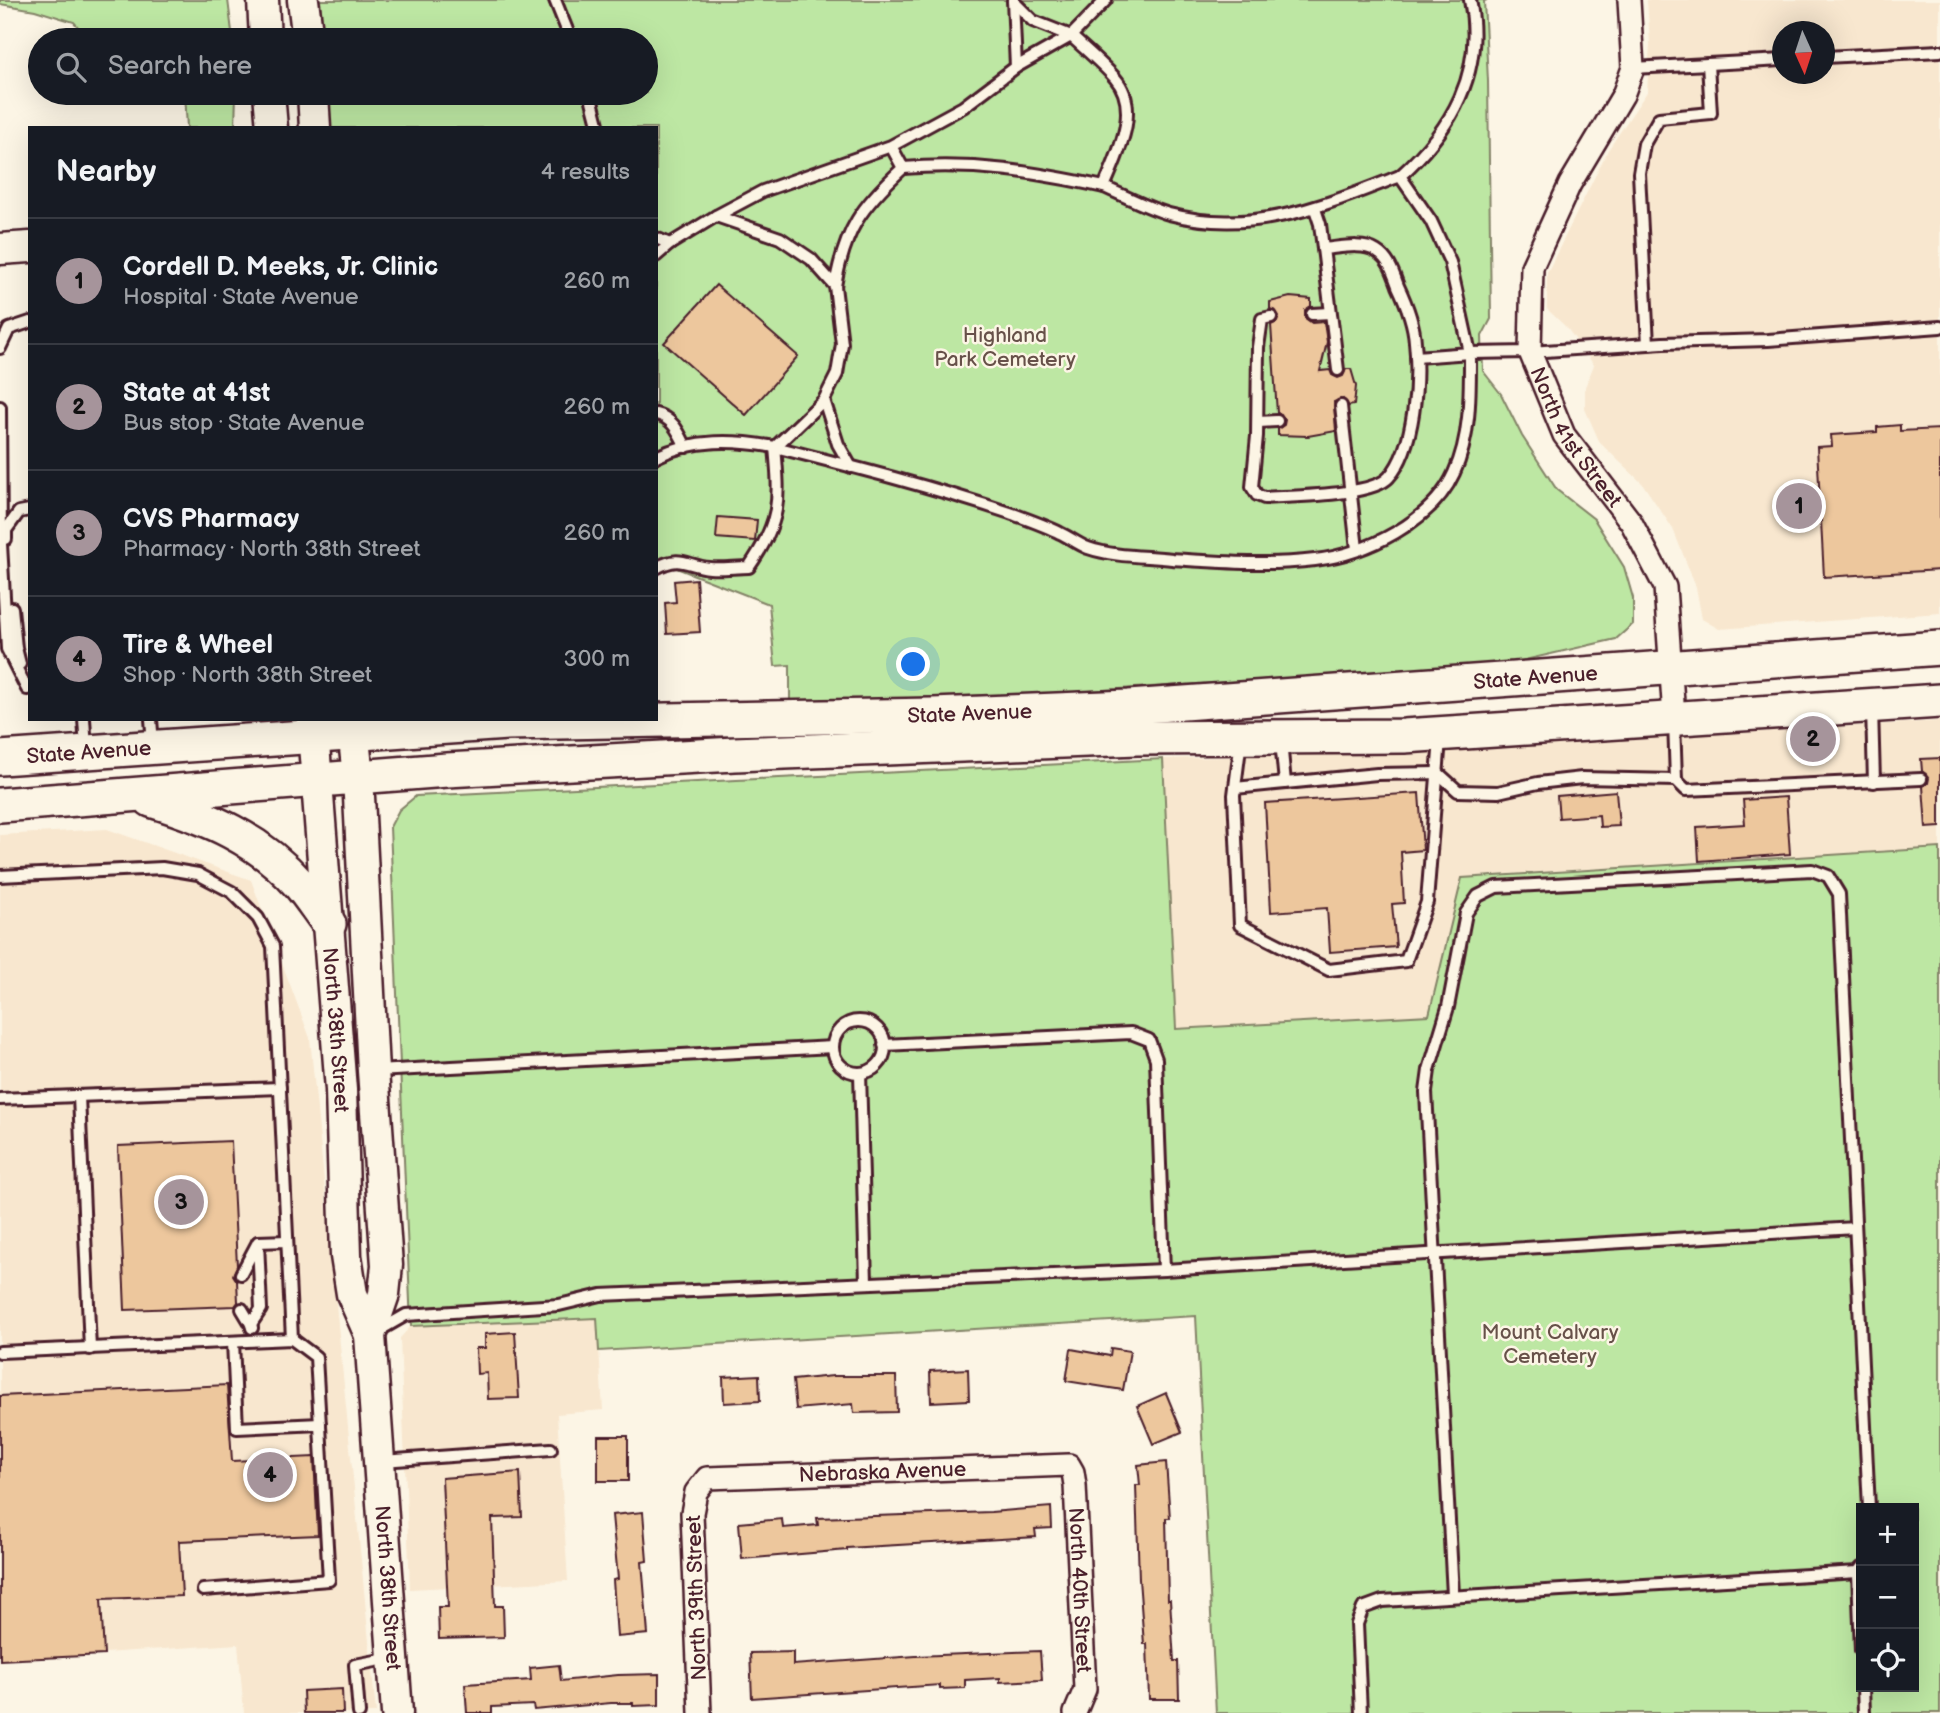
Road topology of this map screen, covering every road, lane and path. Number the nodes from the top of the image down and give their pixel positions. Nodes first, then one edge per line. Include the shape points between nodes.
1 (263, 0) edge
2 (303, 0) edge
3 (555, 0) edge
4 (1106, 0) edge
5 (1470, 0) edge
6 (1629, 0) edge
7 (1013, 1) edge
8 (264, 28) edge
9 (306, 28) edge
10 (566, 28) edge
11 (1071, 36) junction
12 (1940, 51) edge
13 (1835, 56) edge
14 (1772, 61) edge
15 (1708, 64) junction
16 (1016, 67) junction
17 (1633, 68) junction
18 (270, 105) edge
19 (314, 105) edge
20 (593, 105) edge
21 (272, 126) edge
22 (316, 126) edge
23 (599, 126) edge
24 (891, 146) junction
25 (903, 168) junction
26 (1400, 176) junction
27 (1104, 187) junction
28 (1315, 209) junction
29 (716, 216) junction
30 (658, 239) edge
31 (670, 244) junction
32 (28, 247) edge
33 (0, 249) edge
34 (1323, 249) junction
35 (658, 254) edge
36 (835, 286) junction
37 (1330, 313) junction
38 (1312, 314) dead end
39 (1271, 317) dead end
40 (28, 323) edge
41 (1940, 327) edge
42 (1648, 344) junction
43 (0, 348) edge
44 (1530, 352) junction
45 (1470, 353) junction
46 (1416, 357) junction
47 (1338, 370) dead end
48 (824, 400) junction
49 (1341, 406) dead end
50 (0, 407) edge
51 (658, 414) edge
52 (1277, 421) dead end
53 (1258, 422) junction
54 (686, 447) junction
55 (775, 447) junction
56 (658, 456) edge
57 (851, 467) junction
58 (1350, 491) junction
59 (28, 510) edge
60 (1357, 549) junction
61 (658, 567) edge
62 (1940, 648) edge
63 (1670, 669) junction
64 (28, 691) edge
65 (1940, 701) edge
66 (1872, 705) junction
67 (1674, 717) junction
68 (658, 720) edge
69 (614, 721) edge
70 (353, 726) edge
71 (313, 727) edge
72 (152, 733) edge
73 (1440, 733) junction
74 (85, 735) edge
75 (1241, 737) junction
76 (1281, 737) junction
77 (0, 758) edge
78 (1438, 774) junction
79 (358, 777) junction
80 (1921, 779) dead end
81 (318, 780) junction
82 (1676, 780) junction
83 (1874, 782) junction
84 (1285, 783) junction
85 (1235, 788) junction
86 (132, 795) junction
87 (0, 805) edge
88 (0, 876) edge
89 (329, 924) junction
90 (884, 1045) junction
91 (833, 1047) junction
92 (373, 1071) junction
93 (860, 1073) junction
94 (280, 1088) junction
95 (79, 1096) junction
96 (0, 1099) edge
97 (1855, 1228) junction
98 (287, 1241) junction
99 (258, 1242) junction
100 (1435, 1255) junction
101 (1164, 1270) junction
102 (241, 1274) dead end
103 (866, 1282) junction
104 (242, 1309) dead end
105 (251, 1324) junction
106 (370, 1335) junction
107 (292, 1339) junction
108 (233, 1342) junction
109 (252, 1342) junction
110 (90, 1349) junction
111 (0, 1352) edge
112 (320, 1424) junction
113 (551, 1449) dead end
114 (380, 1461) junction
115 (1069, 1465) joint
116 (700, 1486) joint
117 (1869, 1503) edge
118 (1856, 1570) edge
119 (203, 1590) dead end
120 (1454, 1595) junction
121 (393, 1658) junction
122 (1863, 1692) edge
123 (359, 1713) edge
124 (397, 1713) edge
125 (700, 1713) edge
126 (1075, 1713) edge
127 (1361, 1713) edge
128 (1864, 1713) edge

1 - 8 main road
2 - 9 main road
3 - 10 lane
4 - 11 lane
5 - 26 lane via 1475,23 1473,57 1462,94 1445,126
6 - 17 street, North 41st Street
7 - 11 lane via 1032,21
7 - 16 lane
11 - 16 lane
11 - 27 lane via 1117,79 1125,95 1125,135
12 - 13 lane
14 - 15 lane
15 - 17 lane
15 - 42 lane via 1711,113 1659,118 1644,144 1639,173
16 - 24 lane via 963,107
17 - 44 street, North 41st Street via 1623,95 1570,184 1532,267
18 - 21 main road
19 - 22 main road
20 - 23 lane
24 - 25 lane
24 - 29 lane via 763,191
25 - 27 lane via 978,166
25 - 36 lane via 854,222 840,255
26 - 28 lane
26 - 45 lane via 1432,221 1450,261
27 - 28 lane via 1167,214 1209,222 1262,220
28 - 34 lane
29 - 31 lane
29 - 36 lane via 780,238 811,259
30 - 31 lane
31 - 35 lane
32 - 33 main road
34 - 37 lane
34 - 46 lane via 1373,248 1387,259 1405,301
36 - 48 lane via 842,344 837,374
37 - 38 lane
37 - 47 lane
39 - 53 lane via 1262,319 1258,346
40 - 43 lane via 9,329
41 - 42 lane
42 - 44 lane
44 - 45 lane
44 - 63 street, North 41st Street via 1564,435 1631,522 1665,587
45 - 46 lane
45 - 60 lane via 1468,416 1454,475 1421,515
46 - 58 lane via 1413,421 1404,450 1389,478 1373,488
48 - 55 lane
48 - 57 lane
49 - 58 lane
50 - 64 lane via 7,649
51 - 54 lane via 676,426
52 - 53 lane
53 - 58 lane via 1252,487 1257,495
54 - 55 lane via 738,441
54 - 56 lane
55 - 57 lane
55 - 61 lane via 779,492 775,521 749,567 708,568 689,561
57 - 60 lane via 1011,514 1087,548 1118,554 1278,563 1318,560
58 - 60 lane
59 - 64 lane via 19,512 6,530 16,648
62 - 63 main road, State Avenue
63 - 67 street, North 41st Street
63 - 68 main road, State Avenue via 1129,707
65 - 66 main road, State Avenue
66 - 67 main road, State Avenue
66 - 83 lane
67 - 73 main road, State Avenue
67 - 82 lane
69 - 70 main road, State Avenue
70 - 71 main road, State Avenue
70 - 79 main road, North 38th Street
71 - 72 main road, State Avenue via 234,736
71 - 81 main road, North 38th Street
72 - 74 main road, State Avenue
73 - 76 main road, State Avenue
73 - 78 lane
74 - 77 main road, State Avenue
75 - 76 main road, State Avenue
75 - 79 main road, State Avenue via 748,754
75 - 85 lane
76 - 84 lane
78 - 82 lane via 1458,791 1484,792 1582,778
78 - 84 lane via 1377,774
78 - 85 lane via 1427,902 1406,961 1329,970 1240,925
79 - 81 main road, State Avenue
79 - 92 main road, North 38th Street
80 - 83 lane
81 - 86 main road, State Avenue
81 - 89 main road, North 38th Street
82 - 83 lane via 1686,790
84 - 85 lane
86 - 87 main road, State Avenue
86 - 89 main road via 202,817 254,844 300,885
88 - 94 lane via 162,868 198,874 232,892 258,918 273,946
89 - 106 main road, North 38th Street via 346,1256 352,1294
90 - 91 lane via 877,1029 862,1022 838,1031
90 - 93 lane via 881,1061
90 - 101 lane via 1131,1032 1149,1040 1156,1059
91 - 92 lane
91 - 93 lane via 844,1069
92 - 106 main road, North 38th Street via 387,1265 384,1293
93 - 103 lane
94 - 95 lane
94 - 98 lane
95 - 96 lane
95 - 110 lane
97 - 100 lane
97 - 100 lane via 1839,894 1828,876 1812,870 1496,887 1478,896 1466,913 1448,1007 1429,1070 1426,1092
97 - 117 lane
98 - 99 lane
98 - 107 lane
99 - 102 lane
99 - 105 lane via 261,1309
100 - 101 lane
100 - 120 lane
101 - 103 lane
103 - 106 lane via 601,1295 559,1305 406,1315
104 - 105 lane
105 - 109 lane
106 - 114 main road, North 38th Street
107 - 109 lane
107 - 112 lane via 316,1357
108 - 109 lane
108 - 110 lane
108 - 112 lane via 237,1428
110 - 111 lane
112 - 119 lane via 329,1580
113 - 114 lane
114 - 121 main road, North 38th Street
115 - 116 street, Nebraska Avenue via 707,1478
115 - 126 street, North 40th Street via 1075,1485 1085,1689
116 - 125 street, North 39th Street via 692,1513
118 - 120 lane
120 - 127 lane via 1382,1601 1363,1608 1357,1624
121 - 123 lane via 355,1664
121 - 124 main road, North 38th Street
122 - 128 lane

